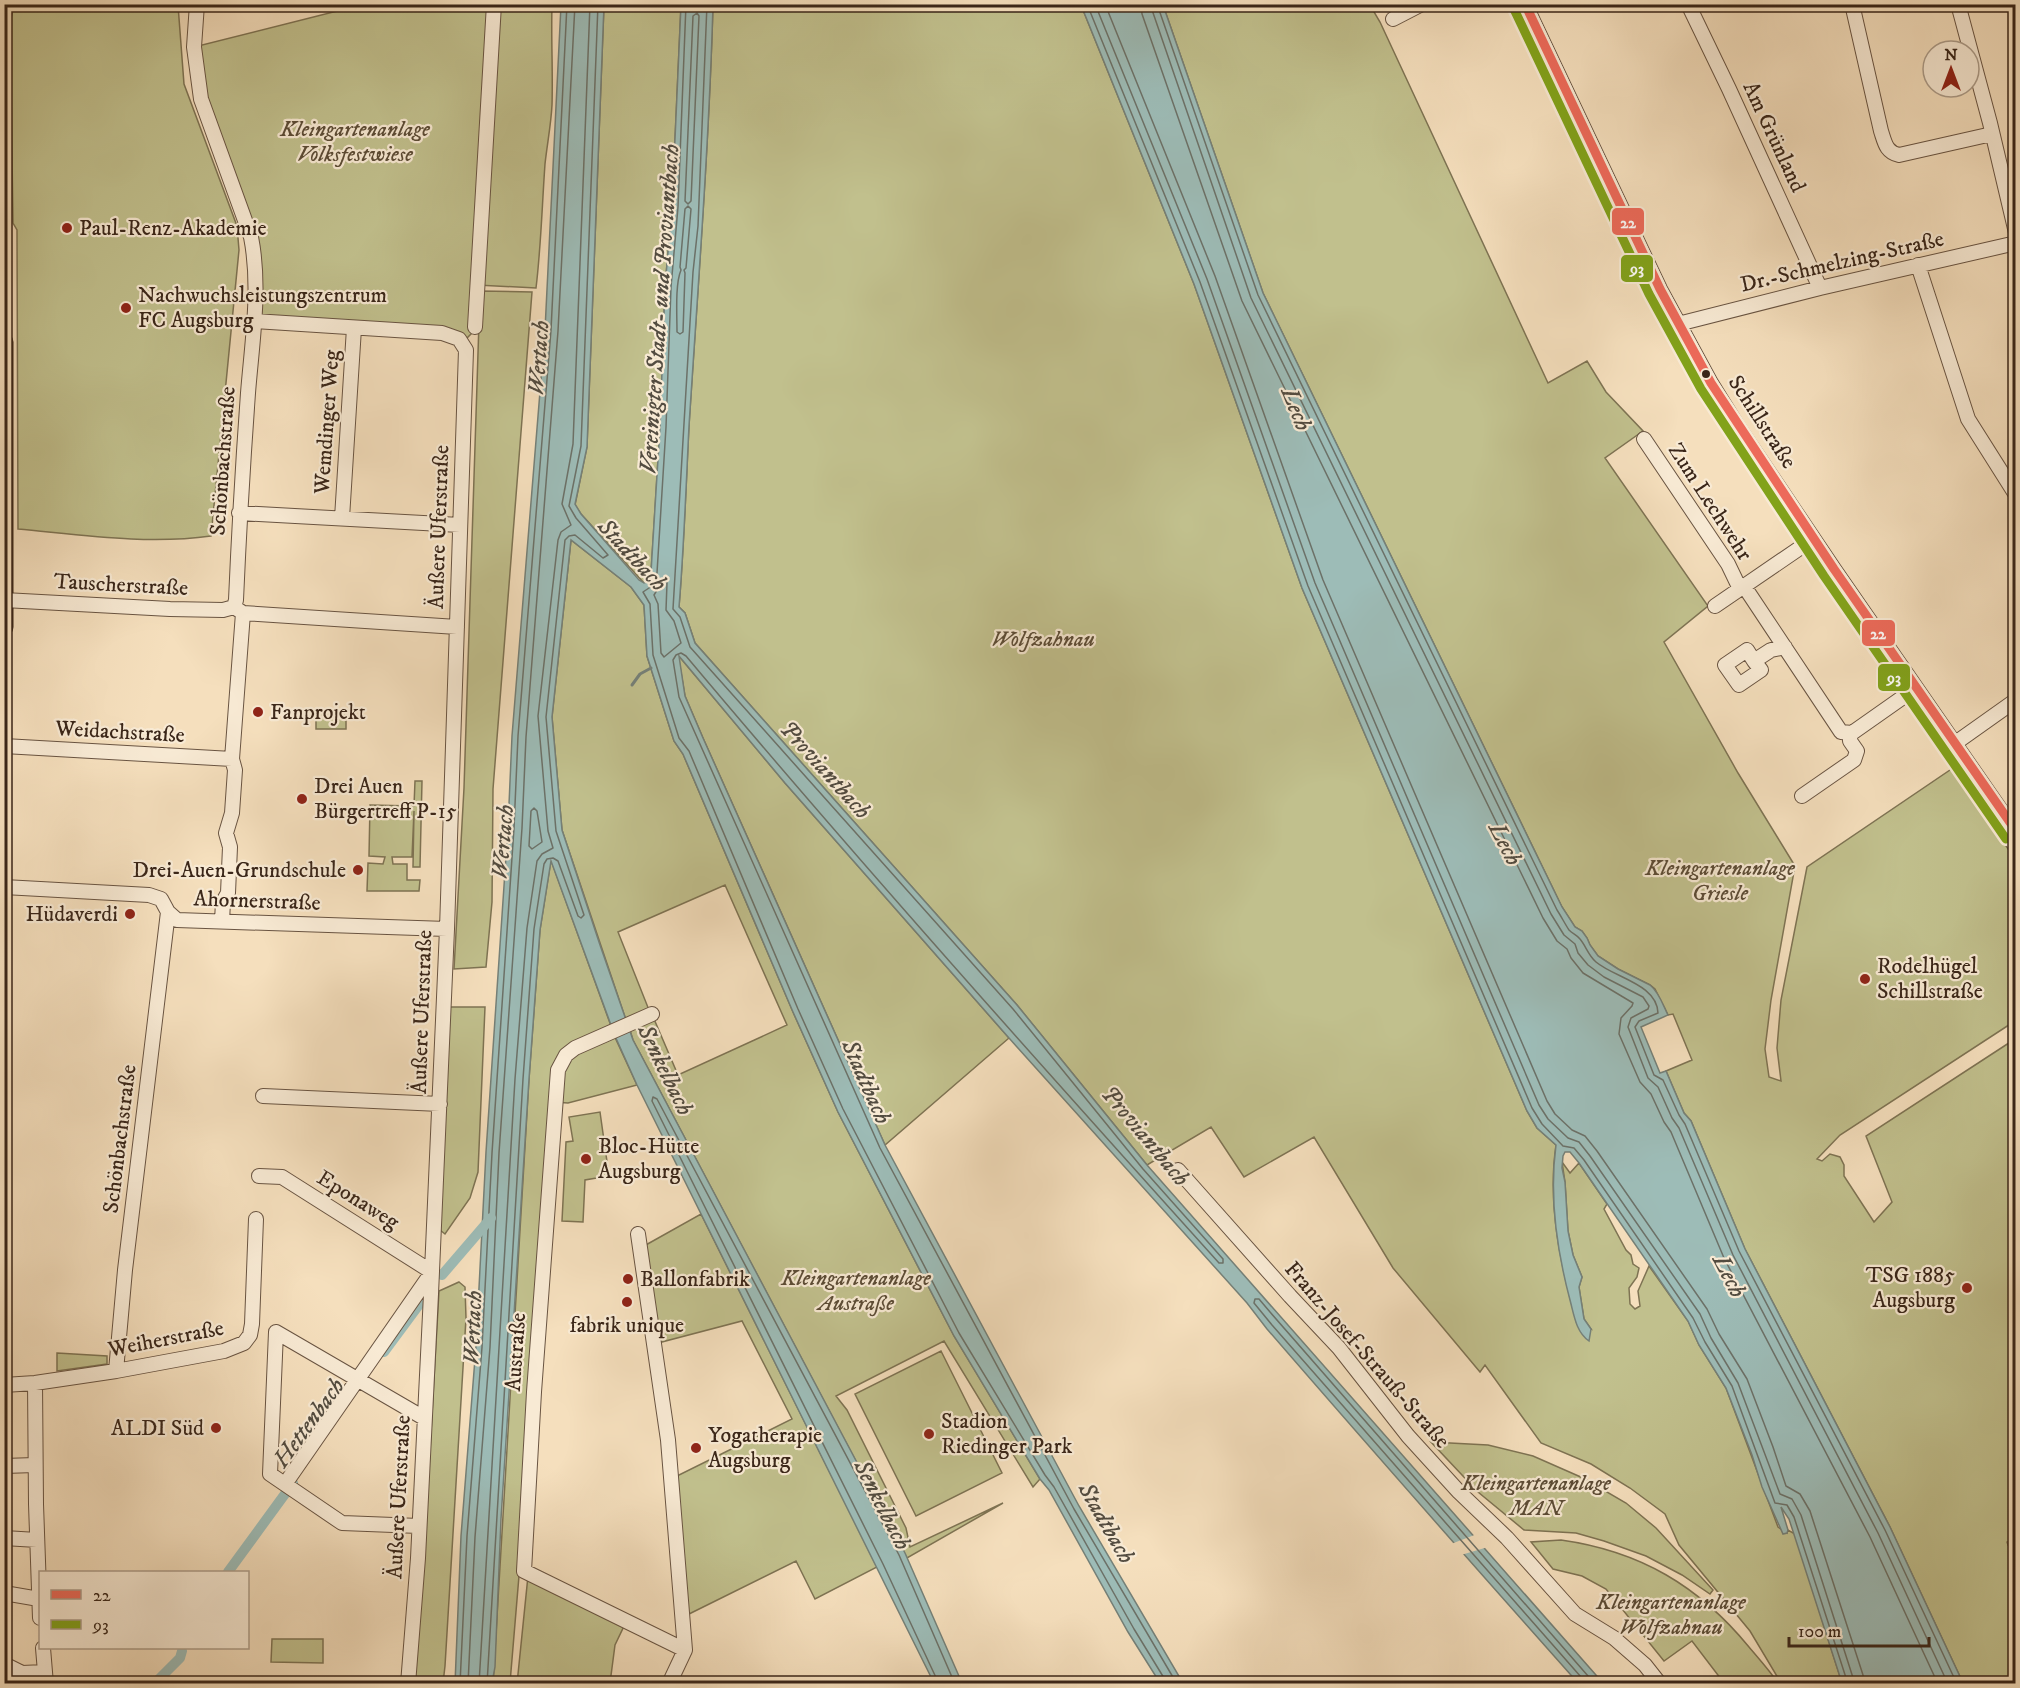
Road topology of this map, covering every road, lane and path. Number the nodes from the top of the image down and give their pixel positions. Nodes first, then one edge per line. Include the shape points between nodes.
1 (197, 4) edge
2 (494, 4) edge
3 (1422, 4) edge
4 (1525, 4) edge
5 (1688, 4) edge
6 (1852, 4) edge
7 (1958, 4) edge
8 (1393, 19) dead end
9 (1992, 134) junction
10 (2016, 234) edge
11 (2016, 243) edge
12 (1918, 265) junction
13 (1820, 288) junction
14 (254, 321) junction
15 (1678, 324) junction
16 (475, 327) dead end
17 (354, 328) junction
18 (4, 342) edge
19 (1644, 439) dead end
20 (2012, 480) edge
21 (2016, 495) edge
22 (239, 513) junction
23 (342, 518) junction
24 (460, 525) junction
25 (1813, 539) junction
26 (1742, 587) junction
27 (5, 600) edge
28 (1715, 606) dead end
29 (238, 610) junction
30 (4, 627) edge
31 (457, 627) junction
32 (1785, 647) junction
33 (1757, 660) dead end
34 (1916, 688) junction
35 (2016, 700) edge
36 (1850, 733) junction
37 (1954, 744) junction
38 (4, 746) edge
39 (232, 759) junction
40 (1802, 796) dead end
41 (2016, 832) edge
42 (4, 887) edge
43 (168, 912) junction
44 (222, 921) junction
45 (447, 929) junction
46 (652, 1014) dead end
47 (263, 1096) dead end
48 (440, 1104) junction
49 (1178, 1170) dead end
50 (258, 1176) dead end
51 (256, 1219) dead end
52 (638, 1234) dead end
53 (432, 1272) junction
54 (116, 1371) junction
55 (358, 1379) junction
56 (35, 1383) junction
57 (4, 1385) edge
58 (424, 1418) junction
59 (4, 1466) edge
60 (35, 1466) junction
61 (285, 1484) junction
62 (419, 1526) junction
63 (4, 1538) edge
64 (37, 1540) junction
65 (4, 1593) edge
66 (39, 1599) joint
67 (43, 1649) edge
68 (685, 1650) junction
69 (4, 1664) edge
70 (46, 1678) edge
71 (408, 1683) edge
72 (669, 1683) edge
73 (1660, 1683) edge

1 - 14 street, Schönbachstraße via 194,47 201,99 251,237
2 - 16 street
3 - 8 street
4 - 15 street, Schillstraße
5 - 13 street, Am Grünland
6 - 9 street via 1881,131 1892,153 1899,155
7 - 9 street
9 - 10 street
11 - 12 street, Dr.-Schmelzing-Straße
12 - 13 street, Dr.-Schmelzing-Straße
12 - 20 street via 1968,419
13 - 15 street, Dr.-Schmelzing-Straße
14 - 17 street
14 - 22 street, Schönbachstraße
15 - 25 street, Schillstraße via 1737,425
17 - 23 street, Wemdinger Weg
17 - 24 street, Äußere Uferstraße via 442,333 453,336 466,350
18 - 27 main road
19 - 26 street, Zum Lechwehr
20 - 21 street
22 - 23 street
22 - 29 street, Schönbachstraße
23 - 24 street
24 - 31 street, Äußere Uferstraße
25 - 26 street, Zum Lechwehr
25 - 34 street, Schillstraße
26 - 28 street, Zum Lechwehr
26 - 32 street
27 - 29 street, Tauscherstraße
27 - 30 main road
29 - 31 street, Tauscherstraße
29 - 39 street, Schönbachstraße
31 - 45 street, Äußere Uferstraße
32 - 33 street
32 - 36 street via 1841,732
34 - 36 street
34 - 37 street, Schillstraße
35 - 37 street
36 - 40 street via 1857,751 1854,760
37 - 41 street, Schillstraße
38 - 39 street, Weidachstraße
39 - 44 street, Schönbachstraße via 232,813 226,833 230,847 228,893 223,902
42 - 43 street, Ahornerstraße via 149,895 161,899
43 - 44 street, Ahornerstraße via 177,920
43 - 54 street, Schönbachstraße
44 - 45 street, Ahornerstraße
45 - 48 street, Äußere Uferstraße
46 - 68 street, Austraße via 575,1048 558,1070 524,1571
47 - 48 street
48 - 53 street, Äußere Uferstraße
49 - 73 street, Franz-Josef-Strauß-Straße via 1339,1348 1408,1436 1459,1492 1507,1538 1575,1614 1614,1638
50 - 53 street, Eponaweg via 282,1177
51 - 54 street, Weiherstraße via 248,1340 224,1351
52 - 68 street via 668,1440
53 - 55 street
53 - 58 street, Äußere Uferstraße
54 - 56 street, Weiherstraße
55 - 58 street
55 - 61 street
55 - 61 street via 276,1332 270,1474
56 - 57 street, Weiherstraße
56 - 60 street
58 - 62 street, Äußere Uferstraße
59 - 60 street
60 - 64 street
61 - 62 street via 342,1523
62 - 71 street, Äußere Uferstraße
63 - 64 street
64 - 66 street
65 - 66 street
67 - 70 street
68 - 72 street
69 - 70 street

